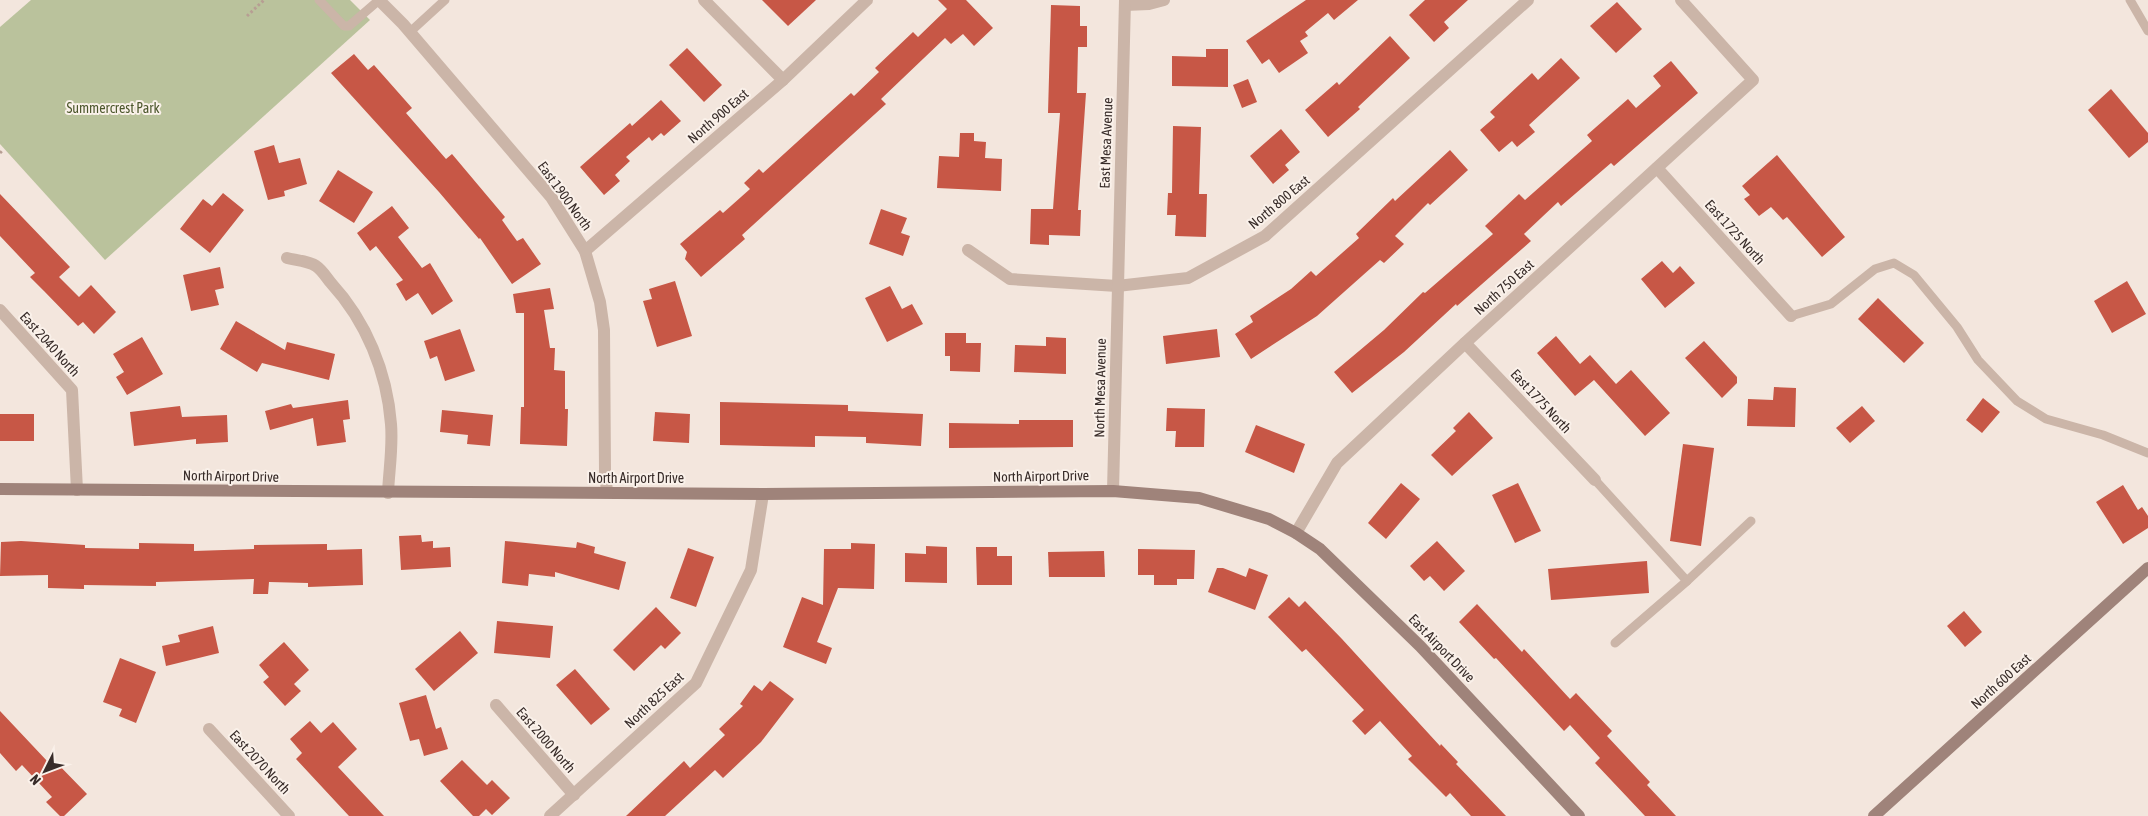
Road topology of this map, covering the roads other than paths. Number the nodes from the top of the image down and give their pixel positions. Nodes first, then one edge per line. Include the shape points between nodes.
1 (319, 0) edge
2 (379, 0) edge
3 (445, 0) edge
4 (704, 0) edge
5 (867, 0) edge
6 (1164, 0) edge
7 (1528, 0) edge
8 (1681, 0) edge
9 (2130, 0) edge
10 (1125, 2) edge
11 (2148, 31) edge
12 (410, 32) junction
13 (783, 80) junction
14 (1657, 168) junction
15 (968, 250) dead end
16 (585, 251) junction
17 (287, 258) dead end
18 (1117, 286) junction
19 (0, 310) edge
20 (1791, 316) joint
21 (1465, 343) junction
22 (2148, 453) edge
23 (1596, 480) joint
24 (0, 489) edge
25 (77, 490) junction
26 (1113, 491) junction
27 (607, 492) junction
28 (388, 493) junction
29 (763, 494) junction
30 (1269, 519) joint
31 (1751, 521) dead end
32 (1296, 532) junction
33 (2148, 568) edge
34 (1687, 581) junction
35 (1615, 643) dead end
36 (496, 705) dead end
37 (209, 729) dead end
38 (574, 795) junction
39 (289, 816) edge
40 (550, 816) edge
41 (1579, 816) edge
42 (1874, 816) edge

1 - 2 lane via 344,26 349,26
2 - 12 street, East 1900 North
3 - 12 lane
4 - 13 street
5 - 13 street, North 900 East
6 - 10 street via 1149,4
7 - 18 street, North 800 East via 1265,236 1188,278
8 - 14 street, North 750 East via 1753,80
9 - 11 lane
10 - 18 street, East Mesa Avenue
12 - 16 street, East 1900 North via 551,197
13 - 16 street, North 900 East
14 - 20 street, East 1725 North
14 - 21 street, North 750 East
15 - 18 street, North 800 East via 1010,279
16 - 27 street, East 1900 North via 600,302 604,330
17 - 28 street via 315,265 341,294 368,336 379,363 391,424
18 - 26 street, North Mesa Avenue
19 - 25 street, East 2040 North via 72,390
20 - 22 lane via 1831,304 1875,269 1894,263 1914,275 1957,327 1978,360 2017,401 2046,419 2103,435
21 - 23 street, East 1775 North
21 - 32 street, North 750 East via 1337,463
23 - 34 lane
24 - 25 street, North Airport Drive
25 - 28 street, North Airport Drive
26 - 29 street, North Airport Drive
26 - 30 street, North Airport Drive via 1199,498
27 - 28 street, North Airport Drive
27 - 29 street, North Airport Drive
29 - 38 street, North 825 East via 751,570 696,683
30 - 32 street, East Airport Drive
31 - 34 lane
32 - 41 street, East Airport Drive via 1320,549 1420,646
33 - 42 street, North 600 East
34 - 35 lane
36 - 38 street, East 2000 North
37 - 39 street, East 2070 North
38 - 40 street, North 825 East

